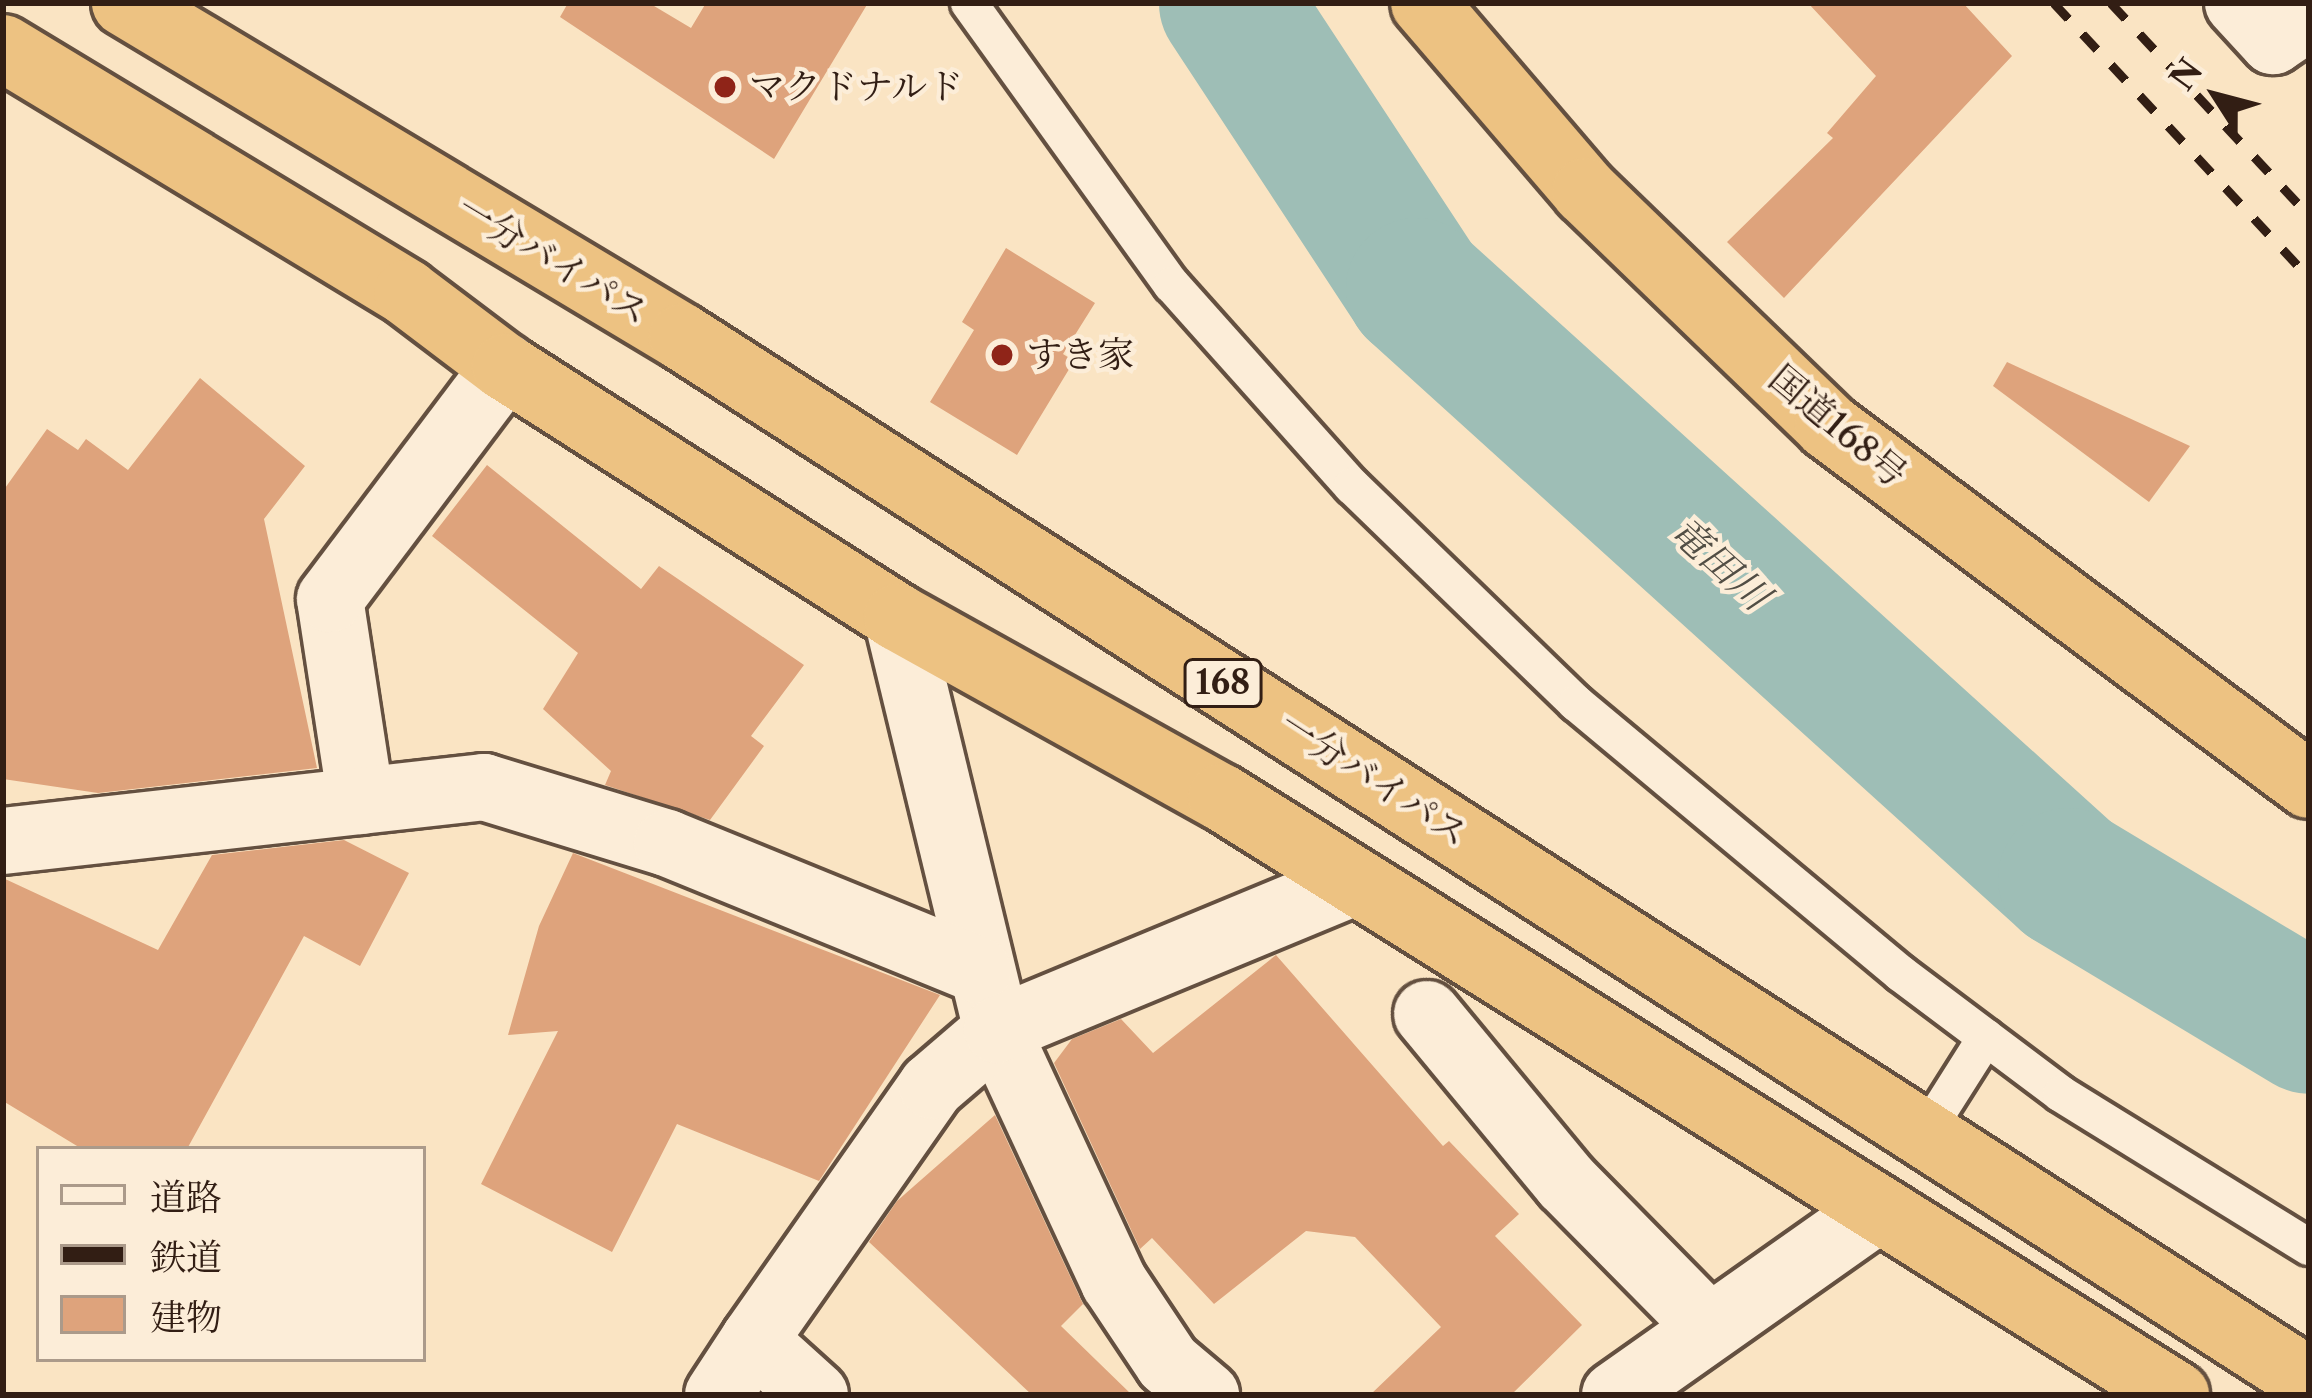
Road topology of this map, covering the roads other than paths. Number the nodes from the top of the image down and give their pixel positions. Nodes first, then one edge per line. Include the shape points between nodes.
1 (125, 3) edge
2 (968, 3) edge
3 (1424, 3) edge
4 (2238, 3) edge
5 (2309, 17) edge
6 (3, 48) edge
7 (505, 367) junction
8 (897, 616) junction
9 (2309, 784) edge
10 (361, 801) junction
11 (3, 841) edge
12 (1350, 884) junction
13 (988, 1000) junction
14 (1427, 1014) dead end
15 (1986, 1037) junction
16 (1926, 1132) junction
17 (1877, 1210) junction
18 (2309, 1247) edge
19 (1708, 1326) junction
20 (754, 1340) junction
21 (2309, 1381) edge
22 (718, 1395) edge
23 (815, 1395) edge
24 (1206, 1395) edge
25 (1616, 1395) edge
26 (2176, 1395) edge

1 - 16 highway, 一分バイパス / 168 via 682,337
2 - 15 lane via 1172,286 1384,519 1756,859
3 - 9 highway, 国道168号 via 1585,191 1828,426
4 - 5 street via 2273,41
6 - 7 highway via 407,293
7 - 8 highway
7 - 10 street via 330,599
8 - 12 highway via 1221,796
8 - 13 street
10 - 11 street
10 - 13 street via 484,787 667,843
12 - 13 street
12 - 17 highway
13 - 20 street
13 - 24 street via 1114,1282 1168,1363
14 - 19 street via 1566,1182
15 - 16 lane
15 - 18 lane
16 - 21 highway, 一分バイパス / 168
17 - 19 street
17 - 26 highway
19 - 25 street
20 - 22 street
20 - 23 street

